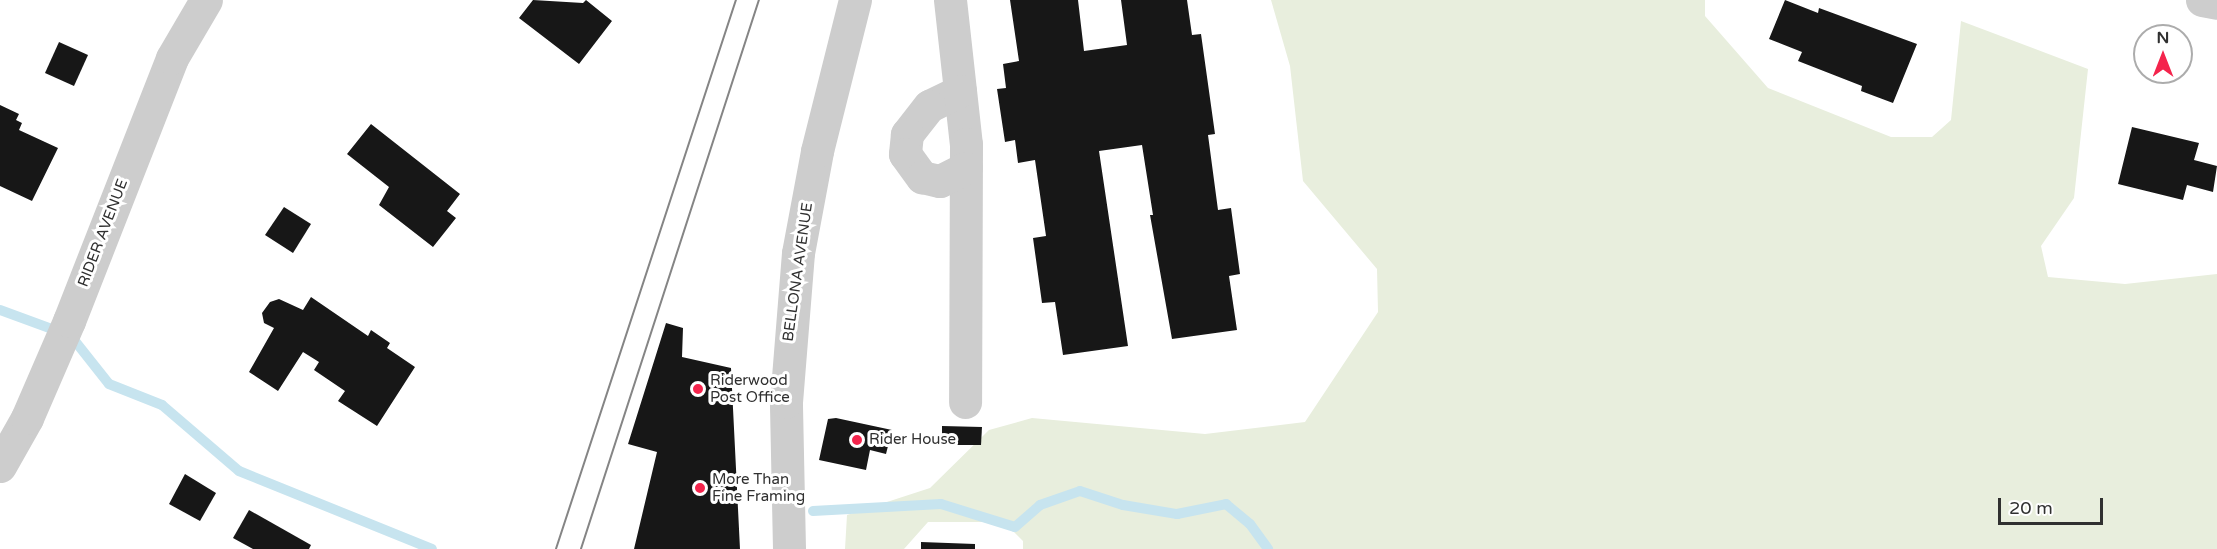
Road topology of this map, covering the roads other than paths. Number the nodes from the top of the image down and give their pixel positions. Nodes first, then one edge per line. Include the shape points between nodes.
1 (206, 0) edge
2 (855, 0) edge
3 (950, 0) edge
4 (2202, 0) edge
5 (2217, 3) edge
6 (960, 91) junction
7 (966, 168) junction
8 (965, 402) dead end
9 (0, 466) edge
10 (789, 549) edge

1 - 9 street, RIDER AVENUE via 172,58 69,321
2 - 10 street, BELLONA AVENUE via 817,152 798,254 786,402
3 - 6 street
4 - 5 street
6 - 7 street
6 - 7 street via 929,106 907,134 905,154 922,177 940,181
7 - 8 street

